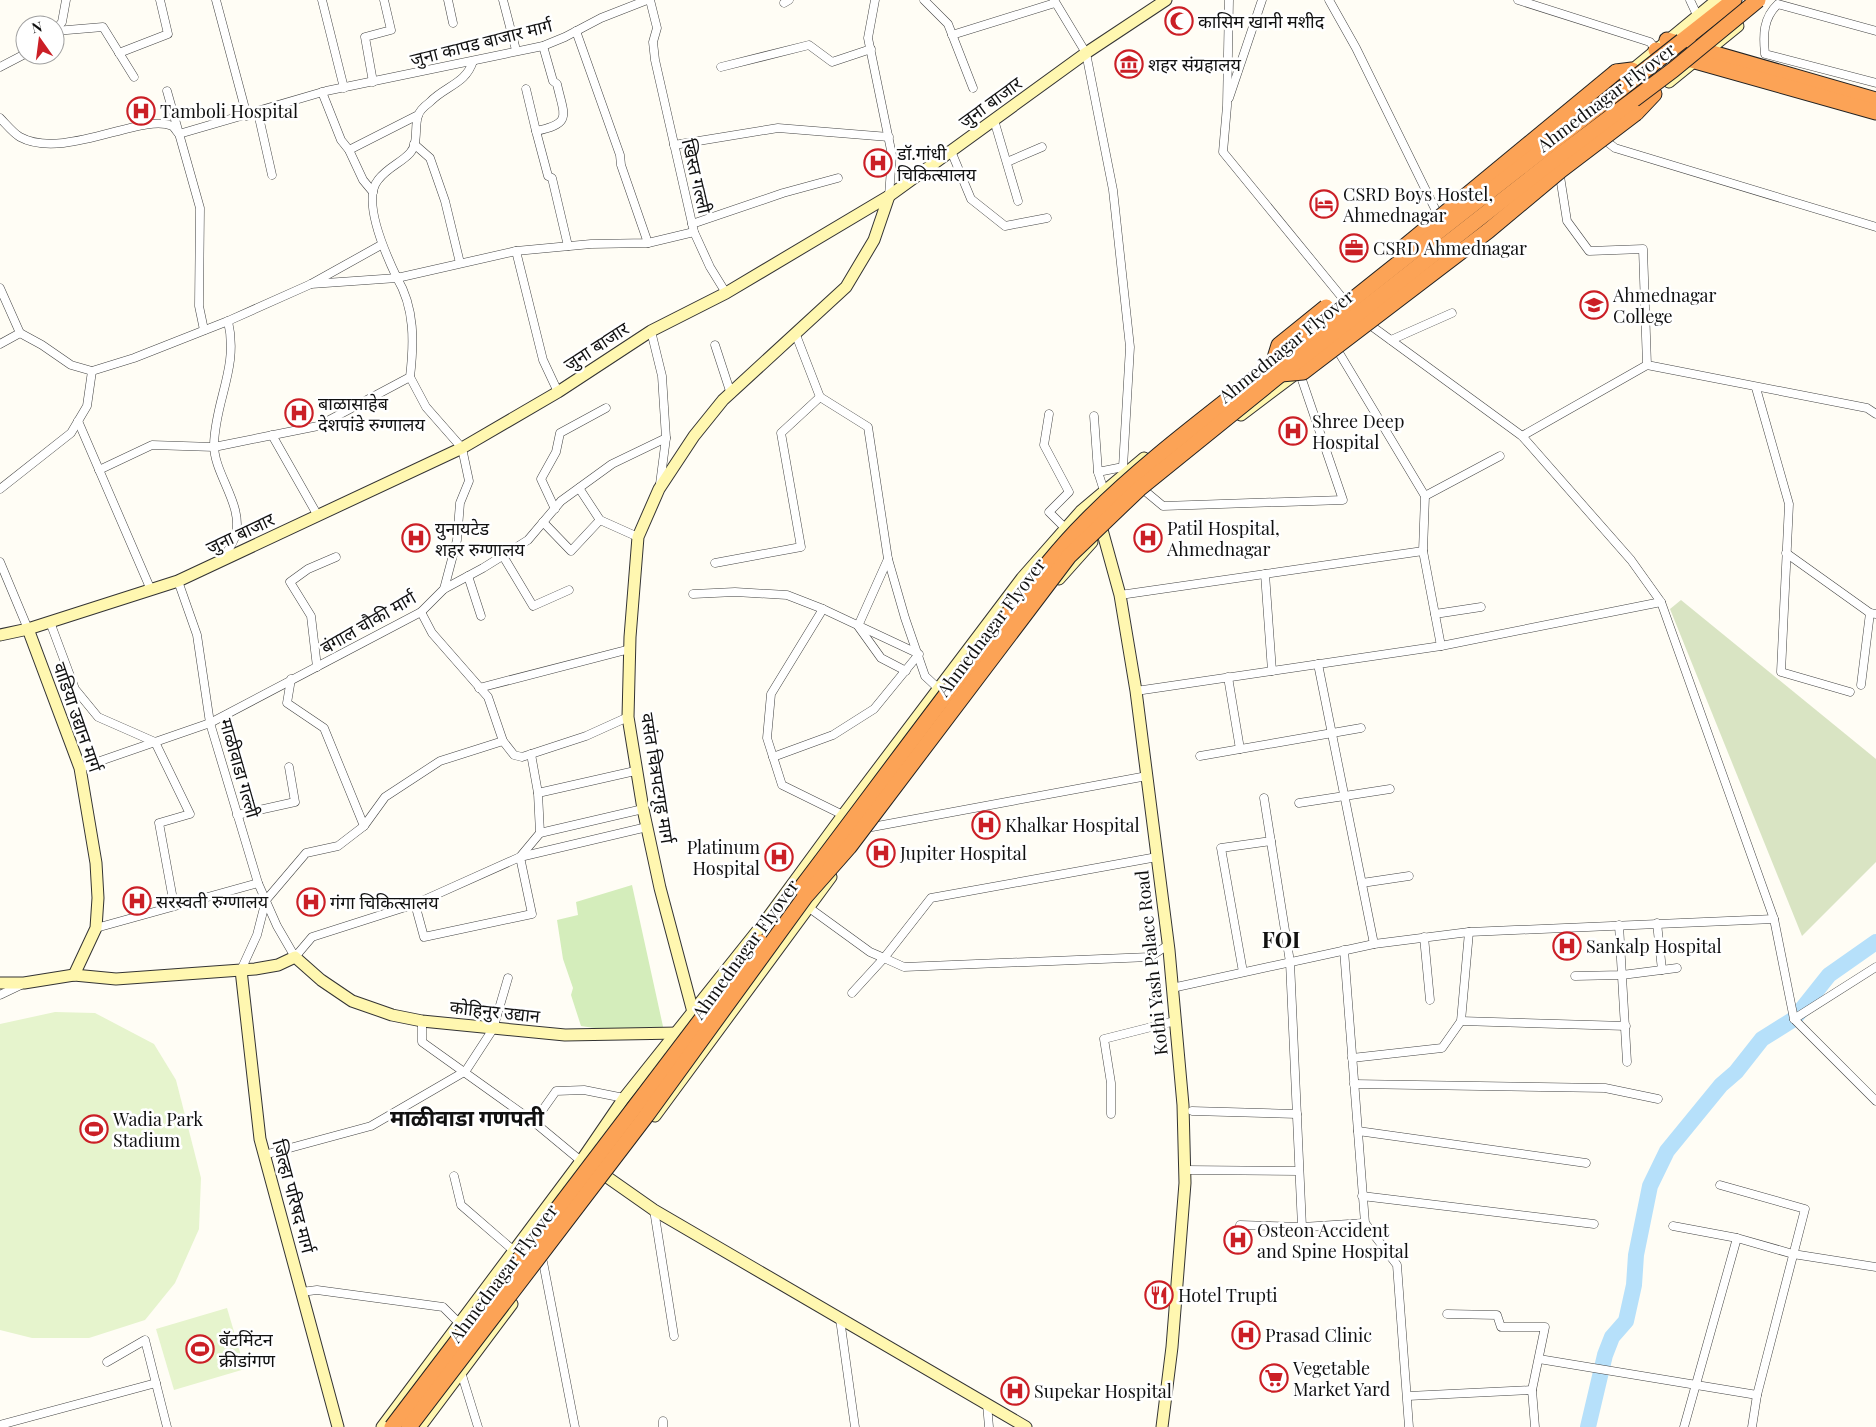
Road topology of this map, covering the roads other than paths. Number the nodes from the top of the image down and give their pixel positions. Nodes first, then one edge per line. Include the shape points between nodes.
1 (66, 0) edge
2 (160, 0) edge
3 (216, 0) edge
4 (322, 0) edge
5 (384, 0) edge
6 (448, 0) edge
7 (503, 0) edge
8 (649, 0) edge
9 (875, 0) edge
10 (924, 0) edge
11 (1166, 0) edge
12 (1229, 0) edge
13 (1262, 0) edge
14 (1329, 0) edge
15 (1518, 0) edge
16 (1690, 0) edge
17 (1717, 0) edge
18 (1734, 0) edge
19 (1758, 0) edge
20 (1768, 0) edge
21 (1054, 2) edge
22 (63, 15) edge
23 (1697, 15) junction
24 (454, 23) dead end
25 (65, 30) edge
26 (576, 31) junction
27 (1876, 31) edge
28 (952, 35) junction
29 (1664, 43) junction
30 (543, 46) junction
31 (871, 49) junction
32 (516, 50) junction
33 (119, 53) junction
34 (1086, 53) junction
35 (1703, 56) junction
36 (15, 59) edge
37 (473, 61) junction
38 (0, 67) edge
39 (721, 67) dead end
40 (1632, 70) junction
41 (134, 77) dead end
42 (373, 82) junction
43 (1876, 83) edge
44 (344, 88) junction
45 (973, 88) dead end
46 (526, 89) dead end
47 (167, 91) dead end
48 (322, 92) junction
49 (1654, 94) junction
50 (1876, 100) edge
51 (1227, 106) junction
52 (1876, 112) edge
53 (258, 113) junction
54 (418, 115) junction
55 (247, 116) junction
56 (0, 118) edge
57 (994, 120) junction
58 (536, 132) junction
59 (179, 134) junction
60 (1599, 136) junction
61 (889, 137) junction
62 (414, 144) junction
63 (674, 145) junction
64 (1042, 148) dead end
65 (349, 150) junction
66 (951, 151) junction
67 (1007, 162) junction
68 (1559, 168) junction
69 (272, 175) dead end
70 (838, 178) dead end
71 (373, 192) junction
72 (889, 196) junction
73 (1018, 201) dead end
74 (1047, 218) dead end
75 (1441, 222) junction
76 (1876, 227) edge
77 (693, 228) junction
78 (648, 243) junction
79 (381, 245) junction
80 (568, 246) junction
81 (516, 251) junction
82 (460, 263) junction
83 (397, 278) junction
84 (311, 284) junction
85 (0, 288) edge
86 (726, 293) junction
87 (1342, 299) junction
88 (1452, 314) dead end
89 (228, 321) junction
90 (1364, 321) junction
91 (204, 330) junction
92 (651, 332) junction
93 (20, 333) junction
94 (796, 335) junction
95 (1391, 340) junction
96 (0, 344) edge
97 (1334, 344) junction
98 (715, 345) dead end
99 (1647, 365) junction
100 (1277, 368) junction
101 (92, 371) junction
102 (1298, 371) junction
103 (410, 378) junction
104 (1756, 388) junction
105 (558, 392) junction
106 (731, 394) junction
107 (820, 396) junction
108 (606, 408) dead end
109 (1049, 414) dead end
110 (1876, 414) edge
111 (1094, 416) dead end
112 (78, 421) junction
113 (272, 435) junction
114 (1522, 436) junction
115 (666, 438) junction
116 (214, 447) junction
117 (462, 448) junction
118 (1500, 456) dead end
119 (99, 470) junction
120 (1125, 470) junction
121 (1098, 472) junction
122 (579, 488) junction
123 (0, 489) edge
124 (659, 489) junction
125 (1104, 490) junction
126 (1144, 491) junction
127 (1426, 496) junction
128 (1093, 501) junction
129 (555, 509) junction
130 (318, 516) junction
131 (600, 520) junction
132 (1113, 520) junction
133 (543, 522) junction
134 (1066, 528) junction
135 (1104, 530) junction
136 (638, 537) junction
137 (1423, 551) junction
138 (1786, 553) junction
139 (503, 556) junction
140 (336, 557) dead end
141 (888, 560) junction
142 (222, 561) junction
143 (0, 562) edge
144 (716, 563) dead end
145 (1265, 574) junction
146 (468, 576) junction
147 (178, 581) junction
148 (444, 589) junction
149 (150, 590) junction
150 (569, 590) dead end
151 (693, 594) dead end
152 (1120, 595) junction
153 (1661, 602) junction
154 (1481, 606) dead end
155 (823, 609) junction
156 (421, 612) junction
157 (1873, 613) edge
158 (1435, 614) junction
159 (481, 616) dead end
160 (50, 622) junction
161 (858, 626) junction
162 (28, 629) junction
163 (0, 636) edge
164 (1441, 646) junction
165 (630, 649) junction
166 (919, 654) junction
167 (1318, 664) junction
168 (317, 667) junction
169 (906, 671) junction
170 (1272, 671) junction
171 (1228, 677) junction
172 (291, 680) junction
173 (1860, 685) dead end
174 (479, 688) junction
175 (939, 688) junction
176 (1136, 691) junction
177 (1850, 692) dead end
178 (628, 717) junction
179 (210, 723) junction
180 (1361, 728) dead end
181 (1332, 732) junction
182 (504, 741) junction
183 (155, 742) junction
184 (1240, 749) junction
185 (531, 754) junction
186 (1200, 756) dead end
187 (773, 757) junction
188 (289, 767) dead end
189 (80, 768) junction
190 (635, 771) junction
191 (1147, 776) junction
192 (1390, 789) dead end
193 (538, 792) junction
194 (1344, 796) junction
195 (1264, 798) dead end
196 (1299, 803) dead end
197 (643, 809) junction
198 (237, 815) junction
199 (843, 815) junction
200 (364, 826) junction
201 (647, 827) junction
202 (872, 827) junction
203 (540, 833) junction
204 (1271, 840) junction
205 (520, 857) junction
206 (1157, 858) junction
207 (1409, 876) dead end
208 (258, 883) junction
209 (1362, 883) junction
210 (266, 900) junction
211 (414, 904) junction
212 (174, 905) junction
213 (808, 907) junction
214 (1774, 919) junction
215 (1657, 923) junction
216 (1619, 924) junction
217 (96, 928) junction
218 (1469, 932) junction
219 (1424, 937) junction
220 (1374, 944) junction
221 (1168, 945) junction
222 (1344, 950) junction
223 (295, 957) junction
224 (884, 958) junction
225 (1290, 962) junction
226 (1677, 968) dead end
227 (1876, 968) edge
228 (242, 970) junction
229 (1662, 970) junction
230 (1243, 972) junction
231 (74, 975) junction
232 (1622, 975) junction
233 (1575, 976) dead end
234 (508, 978) dead end
235 (0, 983) edge
236 (24, 983) junction
237 (1172, 988) junction
238 (852, 993) dead end
239 (0, 994) edge
240 (1430, 1000) dead end
241 (693, 1012) junction
242 (1794, 1019) junction
243 (422, 1021) junction
244 (1175, 1021) junction
245 (1461, 1021) junction
246 (1626, 1026) junction
247 (493, 1029) junction
248 (717, 1032) junction
249 (679, 1033) junction
250 (704, 1050) junction
251 (1352, 1058) junction
252 (1627, 1062) dead end
253 (464, 1072) junction
254 (1354, 1084) junction
255 (624, 1098) junction
256 (1658, 1099) dead end
257 (1876, 1100) edge
258 (1192, 1110) dead end
259 (1111, 1114) dead end
260 (1296, 1114) junction
261 (534, 1122) junction
262 (1358, 1132) junction
263 (264, 1155) junction
264 (582, 1161) junction
265 (1586, 1163) dead end
266 (1185, 1170) junction
267 (1299, 1171) junction
268 (454, 1176) dead end
269 (607, 1177) junction
270 (1720, 1185) dead end
271 (1362, 1196) junction
272 (654, 1210) junction
273 (1364, 1223) junction
274 (1594, 1224) dead end
275 (1240, 1225) dead end
276 (1302, 1226) junction
277 (1673, 1226) dead end
278 (1737, 1238) junction
279 (513, 1250) junction
280 (1793, 1254) junction
281 (543, 1262) junction
282 (1876, 1267) edge
283 (301, 1292) junction
284 (1447, 1314) dead end
285 (840, 1318) junction
286 (458, 1323) junction
287 (674, 1336) dead end
288 (1539, 1359) junction
289 (107, 1362) dead end
290 (461, 1372) junction
291 (156, 1384) junction
292 (1696, 1384) junction
293 (1532, 1390) junction
294 (1757, 1395) junction
295 (1408, 1396) junction
296 (987, 1404) junction
297 (0, 1425) edge
298 (167, 1427) edge
299 (338, 1427) edge
300 (382, 1427) edge
301 (392, 1427) edge
302 (409, 1427) edge
303 (420, 1427) edge
304 (478, 1427) edge
305 (575, 1427) edge
306 (855, 1427) edge
307 (989, 1427) edge
308 (1026, 1427) edge
309 (1162, 1427) edge
310 (1409, 1427) edge
311 (1535, 1427) edge
312 (1684, 1427) edge
313 (1752, 1427) edge

1 - 22 street
2 - 33 street via 168,34
3 - 55 street
4 - 44 street
5 - 42 street via 391,30 365,38
6 - 24 street
7 - 32 street
8 - 26 street, जुना कापड बाजार मार्ग
8 - 63 street, खिस्त गल्ली via 657,28 653,42 655,60
9 - 31 street via 868,38
10 - 28 street via 948,24
11 - 34 street, जुना बाजार
12 - 51 street
13 - 51 street
14 - 75 street
15 - 29 street
16 - 23 street
17 - 23 street
18 - 29 highway, Ahmednagar Flyover
19 - 100 highway, Ahmednagar Flyover, bridge via 1674,70
20 - 35 street
21 - 28 street
21 - 34 street
23 - 29 street
25 - 33 street via 102,27
26 - 30 street, जुना कापड बाजार मार्ग
26 - 78 street
27 - 43 street via 1778,4 1771,10 1763,30 1765,54
28 - 45 street
29 - 35 highway
29 - 40 street
29 - 100 highway, Ahmednagar Flyover, bridge
30 - 32 street, जुना कापड बाजार मार्ग
30 - 58 street via 564,115 560,124
31 - 39 street via 832,62 809,45
31 - 61 street
32 - 37 street, जुना कापड बाजार मार्ग
33 - 41 street
34 - 57 street, जुना बाजार
34 - 120 street via 1113,190 1130,347
35 - 49 street
35 - 50 highway
35 - 52 highway
36 - 38 street
37 - 42 street, जुना कापड बाजार मार्ग
37 - 54 street via 470,71 459,82 432,99
40 - 75 street
40 - 100 highway, bridge via 1616,72 1513,159 1279,345
42 - 44 street, जुना कापड बाजार मार्ग
44 - 48 street, जुना कापड बाजार मार्ग
46 - 58 street
47 - 59 street
48 - 53 street, जुना कापड बाजार मार्ग
48 - 65 street via 341,140
49 - 60 street
49 - 100 highway, bridge via 1636,113 1488,231 1303,372
51 - 87 street via 1223,152
53 - 55 street, जुना कापड बाजार मार्ग
53 - 69 street
54 - 62 street
54 - 65 street
55 - 59 street, जुना कापड बाजार मार्ग
56 - 59 street via 20,137 47,144 92,139 153,123 172,126
57 - 66 street, जुना बाजार
57 - 67 street
58 - 80 street via 548,176 552,178
59 - 91 street via 200,208 198,297
60 - 68 street
60 - 76 street via 1615,148
61 - 63 street via 778,128
61 - 72 street via 892,155
62 - 71 street via 411,152 376,182
62 - 82 street via 430,158 445,201
63 - 77 street, खिस्त गल्ली
64 - 67 street
65 - 71 street via 362,180
66 - 72 street, जुना बाजार
66 - 74 street via 971,198 1005,226
67 - 73 street
68 - 90 street
68 - 99 street via 1567,221 1589,252 1643,249
70 - 77 street via 782,193
71 - 79 street
72 - 86 street, जुना बाजार
72 - 94 street, वसंत चित्रपटगृह मार्ग via 874,240 846,288
75 - 87 street
77 - 78 street
77 - 86 street, खिस्त गल्ली
78 - 80 street
79 - 83 street
79 - 84 street
80 - 81 street
81 - 82 street
81 - 105 street via 543,360
82 - 83 street
83 - 84 street
83 - 103 street via 411,311 413,349
84 - 89 street
85 - 93 street
86 - 92 street, जुना बाजार
87 - 90 street
87 - 120 street
88 - 95 street
89 - 91 street
89 - 116 street via 231,366 216,422
90 - 95 street
90 - 97 street
91 - 101 street
92 - 105 street, जुना बाजार
92 - 115 street via 662,376
93 - 96 street
93 - 101 street via 71,365
94 - 106 street, वसंत चित्रपटगृह मार्ग
94 - 107 street
95 - 114 street
97 - 102 street
97 - 127 street
98 - 106 street
99 - 104 street
99 - 114 street
100 - 301 highway, Ahmednagar Flyover, bridge via 1114,494 1041,572
100 - 302 highway, Ahmednagar Flyover, bridge via 1138,489 1069,556 849,847 805,898 646,1116
101 - 112 street via 87,406
102 - 126 street
102 - 126 street via 1343,500 1163,506
103 - 113 street via 318,426
103 - 117 street via 426,408
104 - 110 street via 1867,408
104 - 138 street via 1789,504
105 - 117 street, जुना बाजार
106 - 124 street, वसंत चित्रपटगृह मार्ग via 694,436
107 - 141 street via 868,427
107 - 144 street via 781,433 801,547
108 - 129 street via 560,433 556,452 541,478
109 - 134 street via 1044,445 1069,492 1049,512
111 - 121 street
112 - 119 street
112 - 123 street via 71,433
113 - 116 street
113 - 130 street
114 - 153 street via 1632,560
115 - 122 street, बंगाल चौकी मार्ग via 612,464
115 - 124 street
116 - 119 street via 152,445
116 - 142 street via 236,516 235,537
117 - 130 street, जुना बाजार
117 - 148 street via 469,482 460,503 457,540
118 - 127 street
119 - 149 street
120 - 121 street
120 - 125 street
120 - 126 street
121 - 125 street
122 - 129 street, बंगाल चौकी मार्ग
122 - 131 street
124 - 136 street, वसंत चित्रपटगृह मार्ग
125 - 128 street
125 - 132 street
126 - 132 street
127 - 137 street
128 - 134 street
128 - 135 street, Kothi Yash Palace Road
129 - 133 street, बंगाल चौकी मार्ग
130 - 142 street, जुना बाजार
131 - 133 street via 571,551
131 - 136 street
132 - 135 street
133 - 139 street, बंगाल चौकी मार्ग via 528,540
134 - 175 street via 1022,578
135 - 152 street, Kothi Yash Palace Road
135 - 202 street via 1048,592
136 - 165 street, वसंत चित्रपटगृह मार्ग
137 - 145 street
137 - 158 street
138 - 157 street
138 - 177 street via 1781,672
139 - 146 street, बंगाल चौकी मार्ग
139 - 150 street via 533,606
140 - 168 street via 308,569 290,582 311,616
141 - 161 street
141 - 166 street
142 - 147 street, जुना बाजार
143 - 162 street, वाडिया उद्यान मार्ग
145 - 152 street
145 - 170 street
146 - 148 street, बंगाल चौकी मार्ग
146 - 159 street
147 - 149 street, जुना बाजार
147 - 179 street, माळीवाडा गल्ली via 197,635
148 - 156 street, बंगाल चौकी मार्ग
149 - 160 street, जुना बाजार
151 - 155 street via 787,595
152 - 176 street, Kothi Yash Palace Road
153 - 164 street
153 - 214 street
154 - 158 street
155 - 161 street
155 - 187 street via 771,694 767,738
156 - 168 street, बंगाल चौकी मार्ग
156 - 174 street via 432,633
157 - 173 street
158 - 164 street
160 - 162 street, जुना बाजार
160 - 183 street via 75,689 98,717
161 - 166 street
161 - 169 street via 881,658
162 - 163 street, जुना बाजार
162 - 189 street, वाडिया उद्यान मार्ग
164 - 167 street
165 - 174 street
165 - 178 street, वसंत चित्रपटगृह मार्ग
166 - 169 street
166 - 175 street via 925,676
167 - 170 street
167 - 181 street
168 - 172 street, बंगाल चौकी मार्ग
169 - 187 street via 874,709 850,725 833,735
170 - 171 street
171 - 176 street
171 - 184 street
172 - 179 street, बंगाल चौकी मार्ग
172 - 200 street via 286,703 324,728
174 - 182 street via 488,697
175 - 199 street
176 - 191 street, Kothi Yash Palace Road
178 - 185 street via 586,736
178 - 190 street, वसंत चित्रपटगृह मार्ग
179 - 183 street, बंगाल चौकी मार्ग
179 - 198 street, माळीवाडा गल्ली
180 - 181 street
181 - 184 street
181 - 194 street
182 - 185 street via 514,755
182 - 200 street via 440,761 385,797
183 - 189 street, बंगाल चौकी मार्ग
183 - 212 street via 190,814 159,823
184 - 186 street
185 - 193 street
187 - 199 street via 782,786
188 - 198 street via 295,802
189 - 217 street, वाडिया उद्यान मार्ग via 96,863
190 - 193 street
190 - 197 street, वसंत चित्रपटगृह मार्ग
191 - 202 street
191 - 206 street, Kothi Yash Palace Road
192 - 194 street
193 - 203 street
194 - 196 street
194 - 209 street
195 - 204 street
197 - 201 street, वसंत चित्रपटगृह मार्ग
197 - 203 street
198 - 208 street, माळीवाडा गल्ली
199 - 241 street
200 - 210 street via 338,846 306,853
201 - 205 street
201 - 241 street, वसंत चित्रपटगृह मार्ग
202 - 213 street
203 - 205 street
204 - 225 street
204 - 230 street via 1221,848
205 - 211 street
205 - 211 street via 532,914 424,937
206 - 221 street, Kothi Yash Palace Road
206 - 224 street via 931,898
207 - 209 street
208 - 210 street, माळीवाडा गल्ली
208 - 212 street
209 - 220 street
210 - 223 street, माळीवाडा गल्ली
210 - 228 street via 257,935
211 - 223 street via 312,937
212 - 217 street
213 - 224 street via 870,952
213 - 248 street
214 - 215 street
214 - 242 street
215 - 216 street
215 - 229 street
216 - 218 street
216 - 232 street
217 - 231 street, वाडिया उद्यान मार्ग
218 - 219 street
218 - 245 street
219 - 220 street
219 - 240 street
220 - 222 street
221 - 224 street via 1150,957 1140,958 904,968
221 - 237 street, Kothi Yash Palace Road
222 - 225 street
222 - 251 street
223 - 228 street via 278,965
223 - 243 street, कोहिनुर उद्यान via 352,1001
224 - 238 street
225 - 230 street
225 - 260 street
226 - 229 street
227 - 242 street
228 - 231 street via 116,979
228 - 263 street, जिल्हा परिषद मार्ग
229 - 232 street
230 - 237 street
231 - 236 street
232 - 233 street
232 - 246 street
234 - 247 street
235 - 236 street
236 - 239 street
237 - 244 street, Kothi Yash Palace Road
241 - 248 street
241 - 249 street
242 - 257 street
243 - 247 street, कोहिनुर उद्यान
243 - 253 street via 422,1042
244 - 259 street via 1104,1039 1111,1083
244 - 266 street, Kothi Yash Palace Road
245 - 246 street
245 - 251 street via 1442,1048
246 - 252 street
247 - 249 street, कोहिनुर उद्यान via 565,1035
247 - 253 street
248 - 250 street
249 - 250 street
249 - 255 street
250 - 269 street
251 - 254 street
253 - 261 street
253 - 263 street via 371,1126
254 - 256 street via 1605,1088
254 - 262 street
255 - 261 street via 584,1090 556,1091
255 - 264 street
258 - 260 street
260 - 267 street
261 - 264 street
262 - 265 street
262 - 271 street
263 - 283 street, जिल्हा परिषद मार्ग
264 - 279 street
266 - 267 street
266 - 309 street, Kothi Yash Palace Road via 1172,1347
267 - 276 street
268 - 279 street via 461,1205
269 - 272 street
269 - 281 street
270 - 280 street via 1805,1209
271 - 273 street
271 - 274 street
272 - 285 street
272 - 287 street
273 - 276 street
273 - 295 street via 1397,1265
275 - 276 street
277 - 278 street
278 - 280 street
278 - 292 street
279 - 286 street
280 - 282 street
280 - 294 street
281 - 290 street
281 - 305 street
283 - 286 street via 318,1290 443,1307
283 - 299 street, जिल्हा परिषद मार्ग
284 - 288 street via 1497,1315 1501,1327 1546,1327
285 - 296 street
285 - 306 street
286 - 300 street
288 - 292 street
288 - 293 street
289 - 291 street via 145,1340
290 - 303 street
290 - 304 street
291 - 297 street
291 - 298 street
292 - 294 street
292 - 312 street
293 - 295 street
293 - 311 street
294 - 313 street
295 - 310 street
296 - 307 street
296 - 308 street

